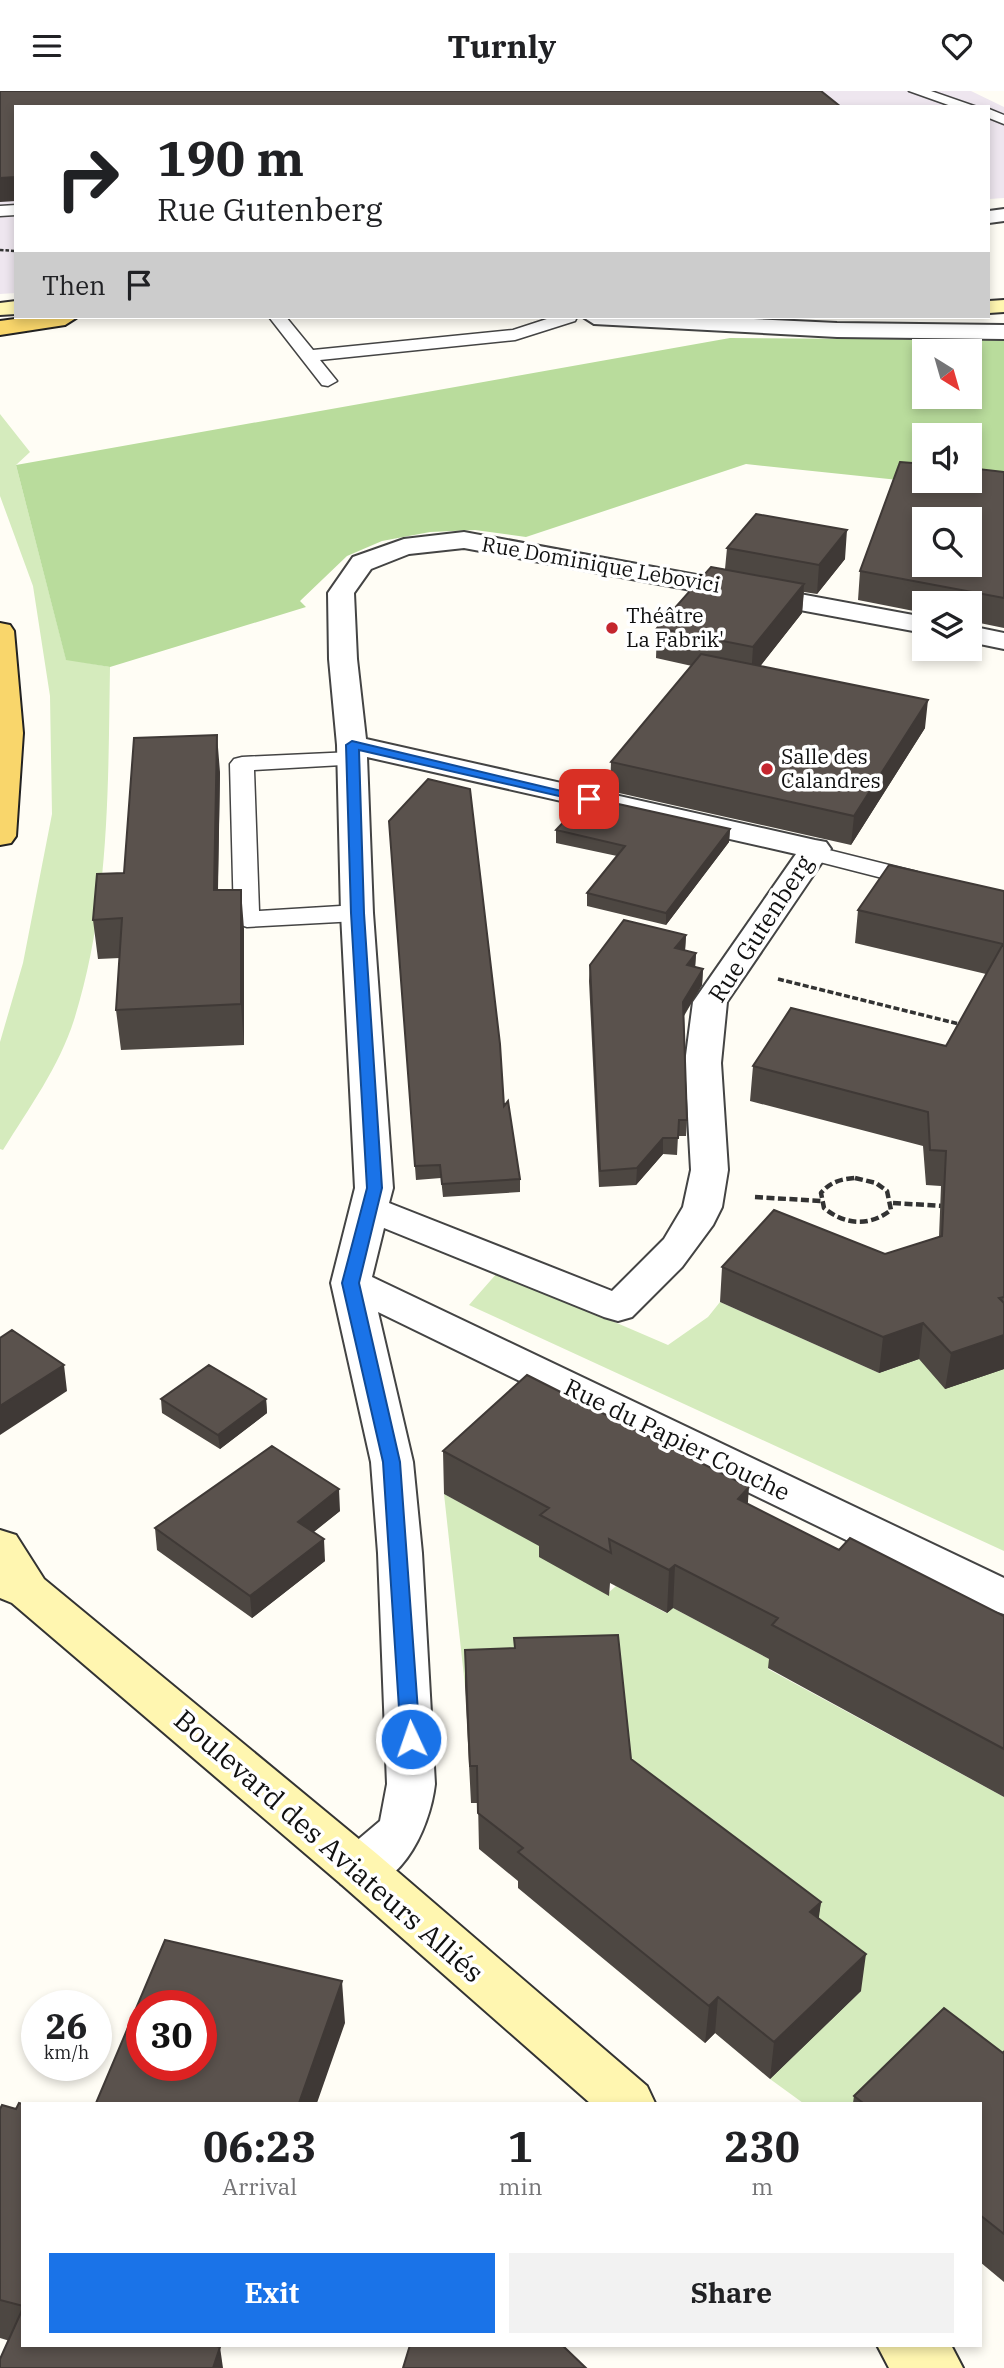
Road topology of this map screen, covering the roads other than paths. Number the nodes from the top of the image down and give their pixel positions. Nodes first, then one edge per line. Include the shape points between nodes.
1 (916, 91) edge
2 (963, 105) edge
3 (49, 319) edge
4 (58, 319) edge
5 (279, 319) edge
6 (563, 319) edge
7 (631, 319) edge
8 (0, 322) edge
9 (0, 328) edge
10 (1004, 332) edge
11 (309, 356) junction
12 (328, 381) dead end
13 (912, 623) edge
14 (0, 631) edge
15 (982, 636) edge
16 (1004, 641) edge
17 (352, 752) junction
18 (0, 836) edge
19 (813, 853) junction
20 (901, 891) edge
21 (357, 913) junction
22 (371, 1209) junction
23 (351, 1283) junction
24 (0, 1546) edge
25 (14, 1585) edge
26 (1004, 1597) edge
27 (359, 1869) junction
28 (627, 2102) edge
29 (908, 2347) edge
30 (933, 2368) edge

1 - 2 lane
3 - 8 main road
4 - 9 main road
5 - 11 lane
6 - 11 lane via 515,335
7 - 10 street via 837,330
11 - 12 lane
13 - 17 street, Rue Dominique Lebovici via 464,540 404,547 362,563 341,593
14 - 18 main road via 8,679 9,770
15 - 16 street
17 - 19 street, Rue Gutenberg via 815,849
17 - 21 street
17 - 21 lane via 242,764 247,919
19 - 20 lane via 908,877
19 - 22 street, Rue Gutenberg via 710,1002 703,1072 710,1156 708,1194 677,1249 618,1308
21 - 22 street via 374,1188
22 - 23 street
23 - 26 street, Rue du Papier Couche
23 - 27 street via 392,1462 411,1784 408,1818 397,1837
24 - 25 main road, Boulevard des Aviateurs Alliés
25 - 27 main road, Boulevard des Aviateurs Alliés
27 - 28 main road, Boulevard des Aviateurs Alliés
29 - 30 main road

